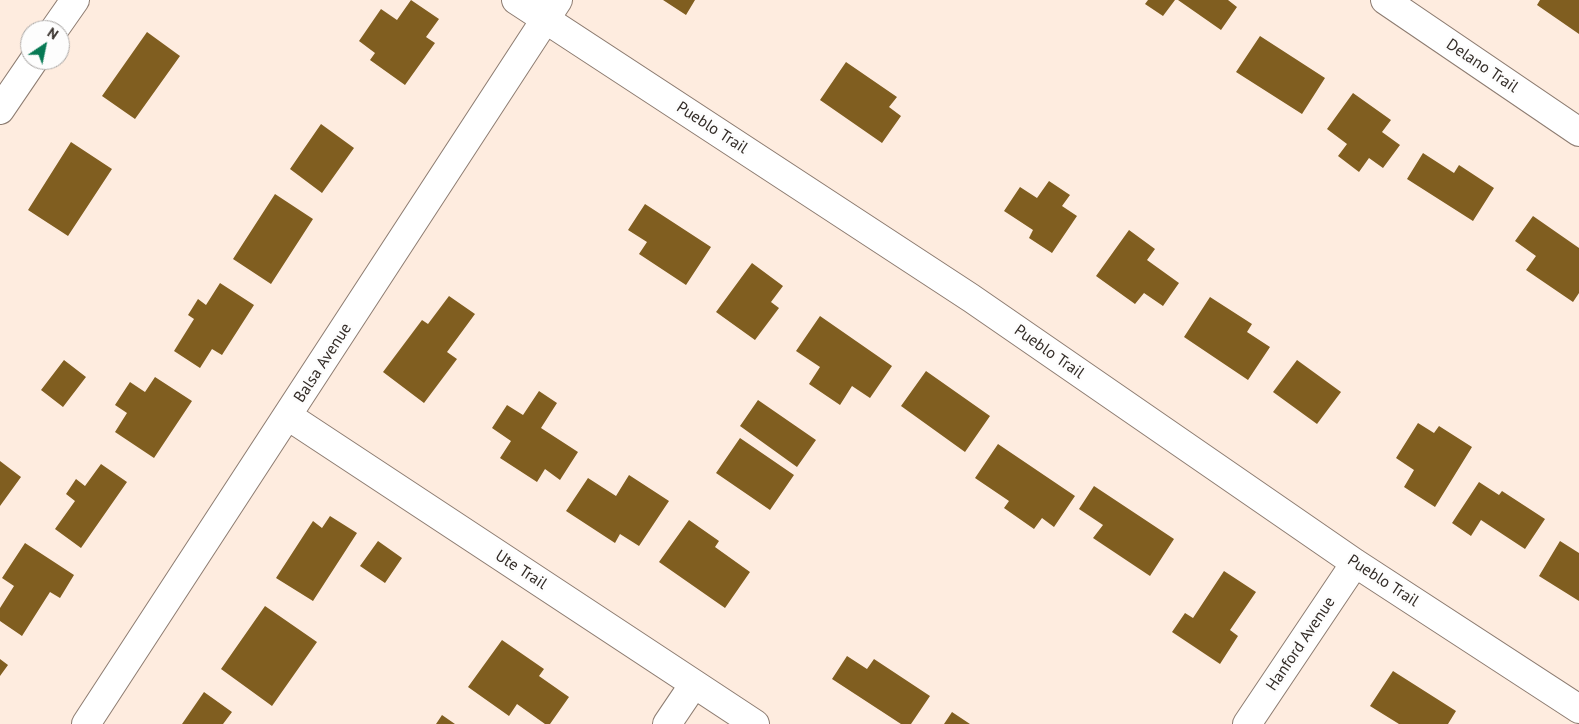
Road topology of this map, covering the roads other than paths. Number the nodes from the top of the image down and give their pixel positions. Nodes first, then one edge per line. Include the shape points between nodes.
1 (74, 0) edge
2 (516, 0) edge
3 (1385, 0) edge
4 (552, 10) edge
5 (61, 20) edge
6 (27, 70) edge
7 (0, 110) edge
8 (1579, 132) edge
9 (288, 416) junction
10 (1355, 563) junction
11 (694, 684) junction
12 (1579, 709) edge
13 (86, 724) edge
14 (667, 724) edge
15 (755, 724) edge
16 (1246, 724) edge

1 - 5 street
2 - 4 street, Pueblo Trail
3 - 8 street, Delano Trail
4 - 9 street, Balsa Avenue
4 - 10 street, Pueblo Trail
6 - 7 street
9 - 11 street, Ute Trail
9 - 13 street, Balsa Avenue
10 - 12 street, Pueblo Trail
10 - 16 street, Hanford Avenue
11 - 14 street
11 - 15 street, Ute Trail

